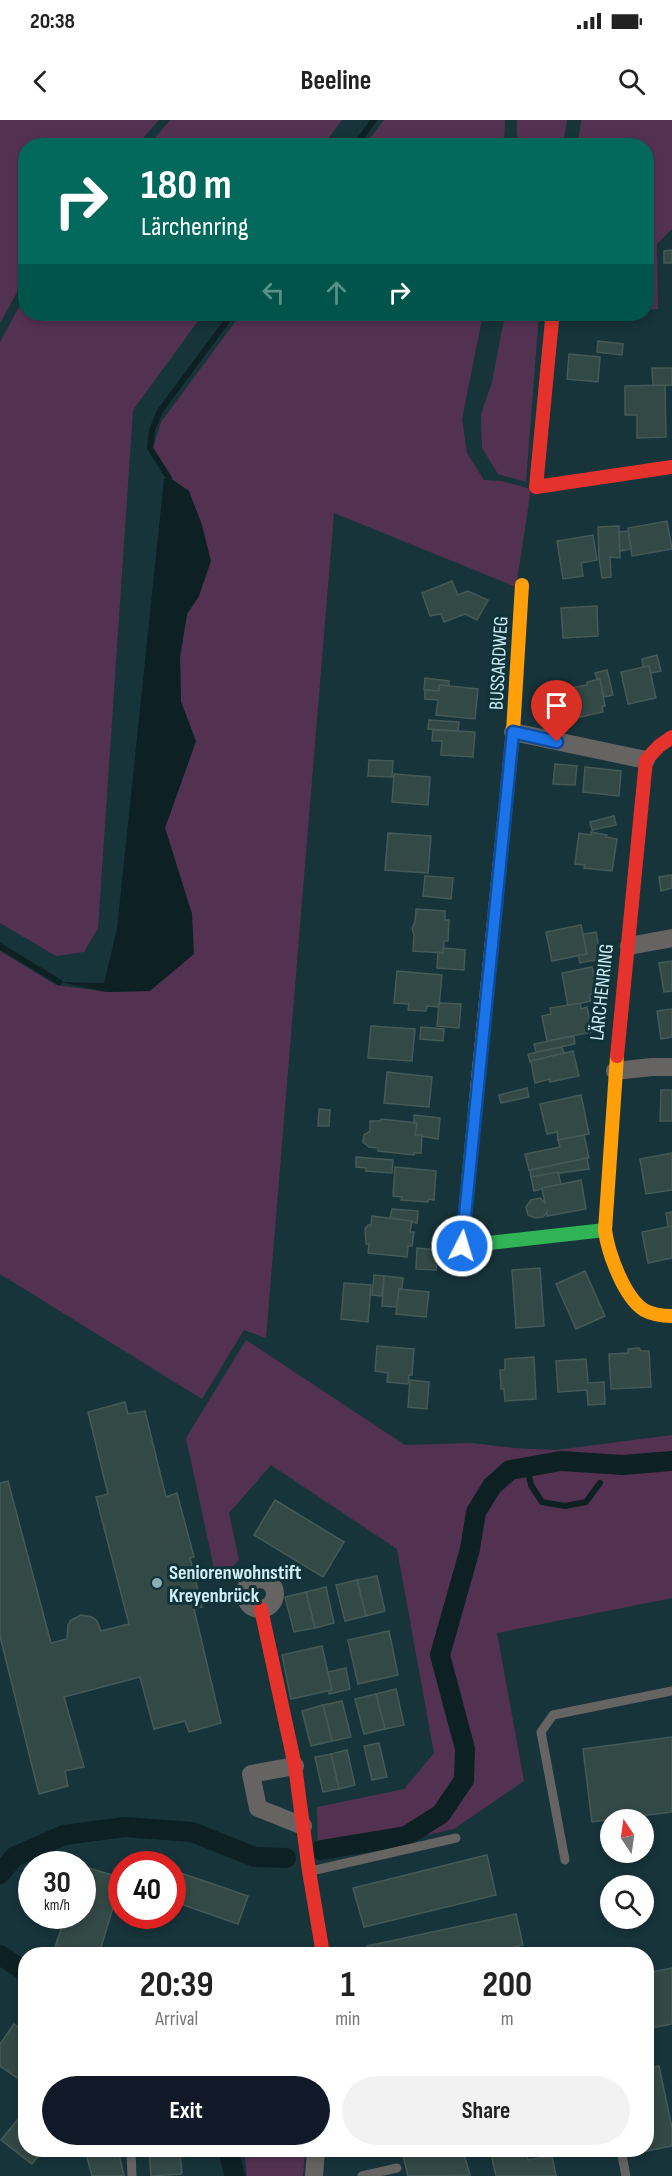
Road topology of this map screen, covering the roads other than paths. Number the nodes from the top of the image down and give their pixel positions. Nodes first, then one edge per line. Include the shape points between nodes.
1 (552, 321) edge
2 (672, 467) edge
3 (522, 585) dead end
4 (513, 732) junction
5 (672, 737) edge
6 (646, 760) junction
7 (672, 938) edge
8 (629, 946) junction
9 (672, 1067) edge
10 (615, 1071) junction
11 (605, 1230) junction
12 (672, 1316) edge
13 (261, 1610) dead end
14 (672, 1691) edge
15 (295, 1766) junction
16 (303, 1826) junction
17 (456, 1838) dead end
18 (565, 1860) dead end
19 (309, 1871) junction
20 (322, 1947) edge
21 (131, 2157) edge
22 (315, 2157) edge
23 (622, 2157) edge
24 (397, 2168) dead end
25 (132, 2176) edge
26 (314, 2176) edge
27 (362, 2176) edge
28 (626, 2176) edge

1 - 2 street via 536,487
3 - 4 street, BUSSARDWEG
4 - 6 street
4 - 11 street, BUSSARDWEG via 462,1246
5 - 6 street
6 - 8 street, LÄRCHENRING
7 - 8 street
8 - 10 street, LÄRCHENRING
9 - 10 street
10 - 11 street, LÄRCHENRING
11 - 12 street, LÄRCHENRING via 606,1244 627,1294 642,1310 660,1317
13 - 15 street
14 - 18 lane via 553,1715 541,1732
15 - 16 street
15 - 16 street via 251,1773 258,1809
16 - 19 street
17 - 19 lane
19 - 20 street
21 - 25 lane
22 - 26 street
23 - 28 lane
24 - 27 lane

